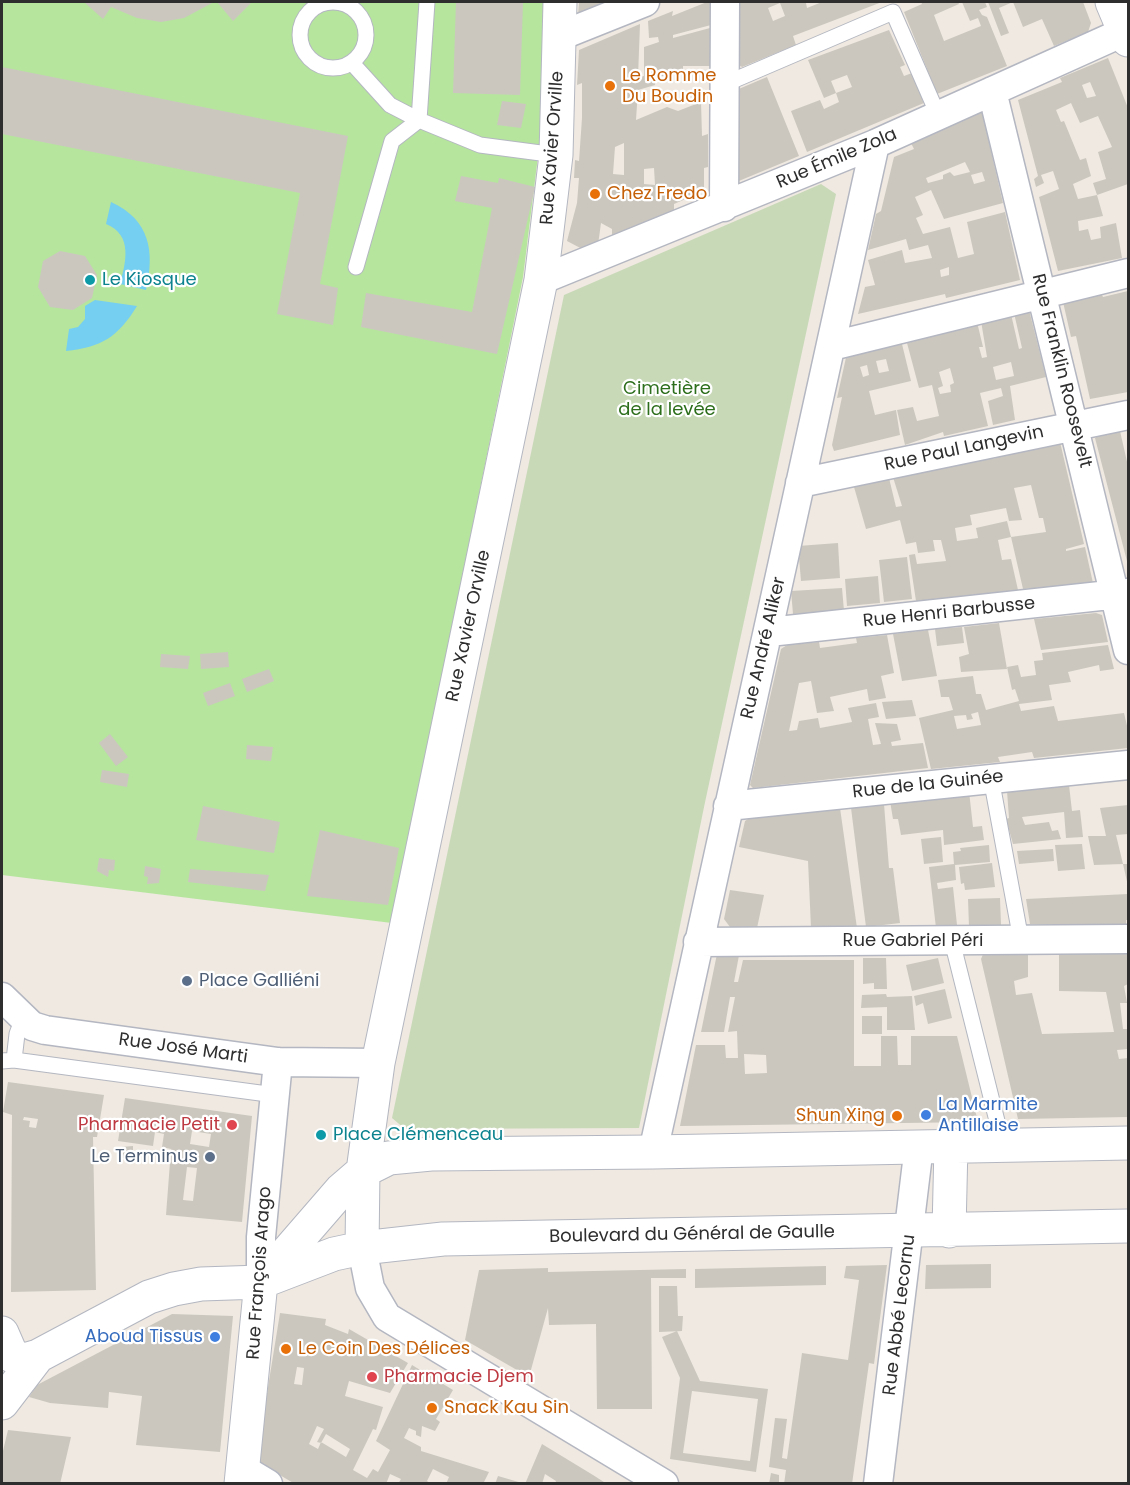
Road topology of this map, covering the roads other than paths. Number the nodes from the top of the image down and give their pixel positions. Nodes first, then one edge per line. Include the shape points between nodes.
1 (427, 2) edge
2 (560, 2) edge
3 (645, 2) edge
4 (725, 2) edge
5 (1112, 2) edge
6 (317, 4) edge
7 (1127, 34) edge
8 (560, 36) junction
9 (352, 63) junction
10 (725, 84) junction
11 (992, 91) junction
12 (938, 116) junction
13 (419, 120) junction
14 (875, 144) junction
15 (556, 155) junction
16 (724, 207) junction
17 (356, 267) dead end
18 (1128, 273) edge
19 (541, 280) junction
20 (1042, 295) junction
21 (832, 346) junction
22 (1128, 415) edge
23 (1075, 426) junction
24 (800, 483) junction
25 (1122, 594) edge
26 (769, 633) junction
27 (1128, 650) edge
28 (1128, 765) edge
29 (991, 778) junction
30 (728, 806) junction
31 (1128, 939) edge
32 (1021, 940) junction
33 (952, 941) junction
34 (698, 942) junction
35 (2, 997) edge
36 (23, 1018) junction
37 (8, 1061) edge
38 (278, 1062) junction
39 (378, 1063) junction
40 (275, 1095) junction
41 (1128, 1143) edge
42 (1003, 1145) junction
43 (935, 1146) junction
44 (653, 1152) junction
45 (363, 1171) junction
46 (1128, 1226) edge
47 (911, 1231) junction
48 (949, 1231) junction
49 (362, 1248) junction
50 (261, 1282) junction
51 (2, 1333) edge
52 (38, 1356) junction
53 (2, 1403) edge
54 (251, 1479) edge
55 (664, 1484) edge
56 (878, 1484) edge

1 - 13 lane
2 - 8 main road, Rue Xavier Orville
3 - 8 street
4 - 10 street
5 - 7 main road
6 - 9 lane via 350,6 365,23 365,45
6 - 9 lane via 303,21 300,42 304,52 321,66 332,69
7 - 11 street, Rue Émile Zola
8 - 15 main road, Rue Xavier Orville
9 - 13 lane via 390,105
10 - 12 lane via 893,12
10 - 16 street
11 - 12 street, Rue Émile Zola
11 - 20 street, Rue Franklin Roosevelt
12 - 14 street, Rue Émile Zola
13 - 15 lane via 480,146
13 - 17 lane via 392,141
14 - 16 street, Rue Émile Zola
14 - 21 street, Rue André Aliker
15 - 19 main road, Rue Xavier Orville
16 - 19 street, Rue Émile Zola
18 - 20 street
19 - 39 main road, Rue Xavier Orville
20 - 21 street
20 - 23 street, Rue Franklin Roosevelt
21 - 24 street, Rue André Aliker
22 - 23 street, Rue Paul Langevin
23 - 24 street, Rue Paul Langevin
23 - 25 street, Rue Franklin Roosevelt
24 - 26 street, Rue André Aliker
25 - 26 street, Rue Henri Barbusse
25 - 27 street, Rue Franklin Roosevelt
26 - 30 street, Rue André Aliker
28 - 29 street, Rue de la Guinée
29 - 30 street, Rue de la Guinée
29 - 32 lane
30 - 34 street, Rue André Aliker
31 - 32 street, Rue Gabriel Péri
32 - 33 street, Rue Gabriel Péri
33 - 34 street, Rue Gabriel Péri
33 - 42 lane
34 - 44 street, Rue André Aliker
35 - 36 street, Rue José Marti
36 - 37 lane
36 - 38 street, Rue José Marti via 45,1030
37 - 40 lane, Rue José Marti
38 - 39 street, Rue José Marti
38 - 40 street, Rue François Arago
39 - 45 main road, Rue Xavier Orville
40 - 50 street, Rue François Arago via 261,1237
41 - 42 main road
42 - 43 main road
43 - 44 main road
43 - 47 street, Rue Abbé Lecornu
43 - 48 main road
44 - 45 main road via 431,1154 389,1158
45 - 49 main road, Rue Xavier Orville
45 - 50 main road via 326,1205
46 - 48 main road, Boulevard du Général de Gaulle
47 - 48 main road, Boulevard du Général de Gaulle
47 - 49 main road, Boulevard du Général de Gaulle via 443,1239
47 - 56 street, Rue Abbé Lecornu
49 - 50 main road, Boulevard du Général de Gaulle via 334,1254
49 - 55 street via 370,1288 387,1317
50 - 52 main road, Boulevard du Général de Gaulle via 201,1284 149,1297
50 - 54 main road, Rue François Arago
51 - 52 main road via 12,1356 24,1360
52 - 53 main road

